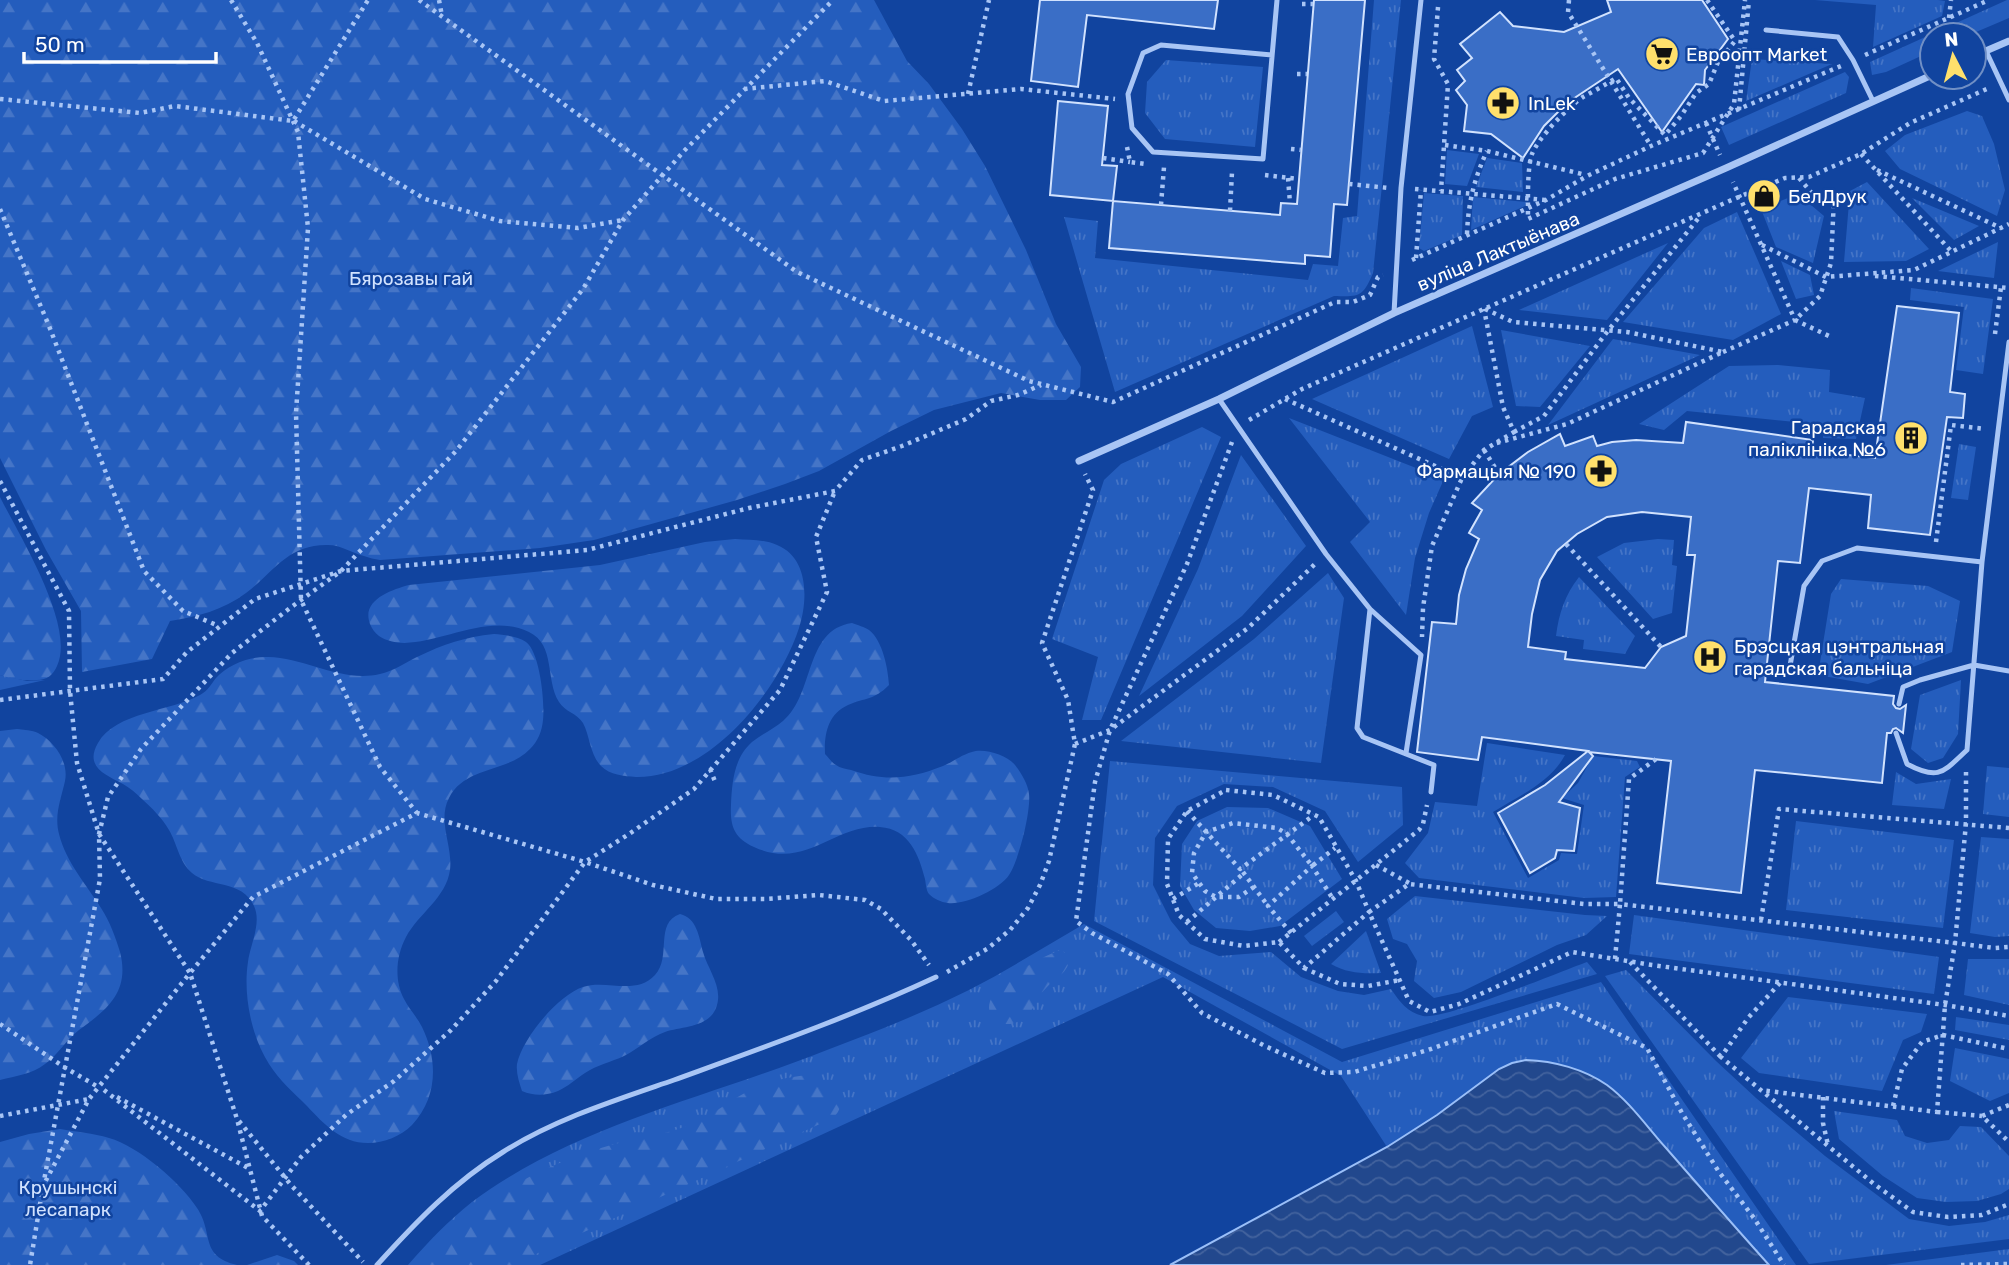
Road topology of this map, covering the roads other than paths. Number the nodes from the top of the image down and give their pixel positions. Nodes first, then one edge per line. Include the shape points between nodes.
1 (1277, 0) edge
2 (1421, 0) edge
3 (1766, 30) dead end
4 (2009, 41) edge
5 (1988, 50) edge
6 (1272, 55) junction
7 (1988, 55) edge
8 (1918, 81) edge
9 (2009, 100) edge
10 (1873, 101) junction
11 (1394, 313) junction
12 (2009, 344) edge
13 (1219, 399) junction
14 (1079, 461) road end
15 (1982, 562) junction
16 (1370, 609) junction
17 (1974, 665) junction
18 (1790, 666) dead end
19 (2009, 671) edge
20 (1899, 704) dead end
21 (1896, 733) dead end
22 (1406, 753) junction
23 (1431, 792) road end
24 (936, 977) road end
25 (377, 1265) edge

1 - 6 lane
2 - 11 lane via 1401,188
3 - 10 lane via 1838,37
4 - 5 street
6 - 6 lane via 1263,159 1153,152 1132,128 1128,94 1143,54 1161,45
7 - 9 lane
8 - 10 street, вуліца Лактыёнава
10 - 11 street, вуліца Лактыёнава
11 - 13 street, вуліца Лактыёнава
12 - 15 lane
13 - 14 street, вуліца Лактыёнава
13 - 16 lane via 1326,554
15 - 17 lane
15 - 18 lane via 1857,548 1822,561 1804,586
16 - 22 lane via 1421,655
16 - 22 lane via 1357,728 1363,737
17 - 19 lane
17 - 20 lane via 1903,687
17 - 21 lane via 1967,750 1945,770 1926,774 1907,764
22 - 23 lane via 1434,765
24 - 25 lane via 806,1032 537,1133 493,1158 440,1199

